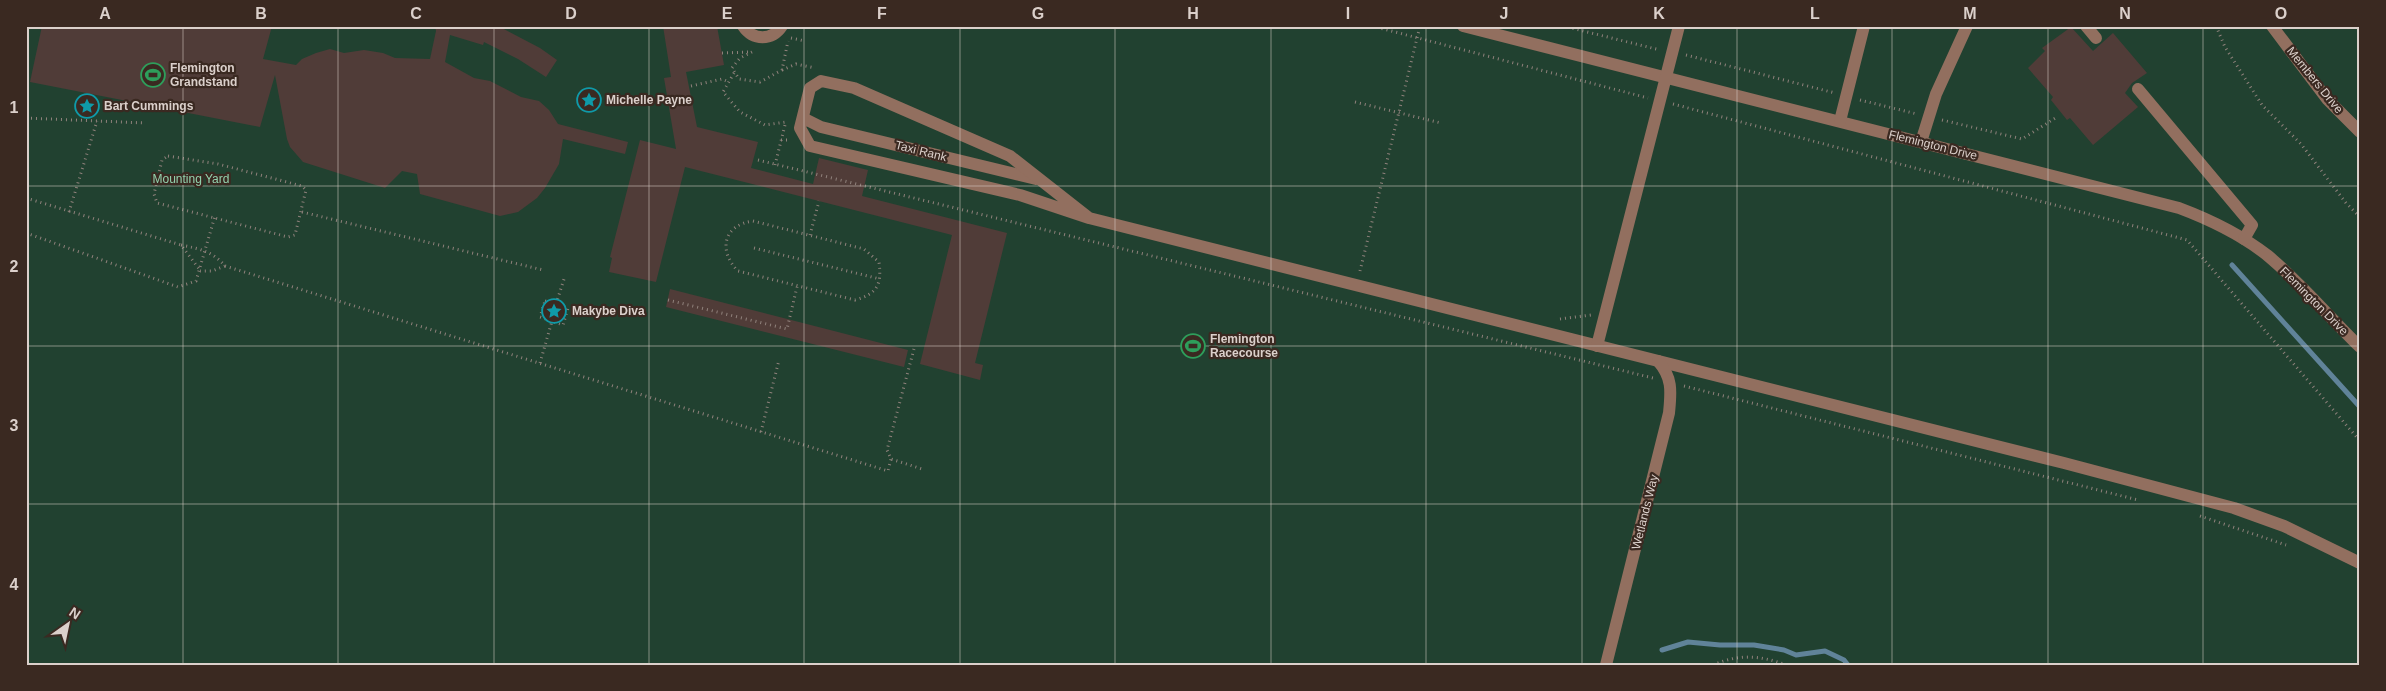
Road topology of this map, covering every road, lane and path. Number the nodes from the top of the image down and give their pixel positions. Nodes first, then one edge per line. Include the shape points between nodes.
1 (743, 26) edge
2 (782, 26) edge
3 (1372, 26) edge
4 (1420, 26) edge
5 (1463, 26) edge
6 (1563, 26) edge
7 (1679, 26) edge
8 (1864, 26) edge
9 (1968, 26) edge
10 (2086, 26) edge
11 (2216, 26) edge
12 (2272, 26) edge
13 (1418, 38) junction
14 (2096, 38) dead end
15 (805, 41) dead end
16 (752, 52) dead end
17 (1672, 53) junction
18 (782, 70) junction
19 (824, 70) dead end
20 (734, 73) junction
21 (1665, 78) junction
22 (729, 82) junction
23 (691, 86) dead end
24 (2138, 89) dead end
25 (1846, 96) junction
26 (1660, 101) junction
27 (1355, 102) dead end
28 (788, 113) dead end
29 (1400, 113) junction
30 (1929, 117) junction
31 (2057, 117) dead end
32 (26, 118) edge
33 (802, 118) junction
34 (97, 121) junction
35 (1840, 121) junction
36 (786, 122) junction
37 (145, 123) dead end
38 (1441, 124) dead end
39 (2360, 132) edge
40 (1921, 142) junction
41 (758, 160) dead end
42 (775, 165) junction
43 (1041, 180) junction
44 (26, 198) edge
45 (819, 201) dead end
46 (69, 212) junction
47 (302, 212) junction
48 (215, 216) junction
49 (2360, 217) edge
50 (1089, 218) junction
51 (26, 233) edge
52 (810, 234) junction
53 (2244, 239) junction
54 (181, 245) junction
55 (754, 248) dead end
56 (206, 250) junction
57 (226, 266) junction
58 (1351, 268) dead end
59 (543, 270) dead end
60 (200, 271) junction
61 (1360, 271) junction
62 (1370, 273) dead end
63 (565, 276) dead end
64 (880, 279) junction
65 (797, 287) junction
66 (668, 300) dead end
67 (556, 304) junction
68 (1605, 317) junction
69 (1552, 318) dead end
70 (552, 321) junction
71 (1597, 346) junction
72 (2360, 347) edge
73 (914, 349) dead end
74 (779, 360) dead end
75 (1658, 361) junction
76 (540, 363) junction
77 (1669, 382) junction
78 (761, 432) junction
79 (2360, 441) edge
80 (891, 459) junction
81 (922, 469) dead end
82 (2140, 500) dead end
83 (2197, 515) dead end
84 (2291, 547) dead end
85 (2360, 563) edge
86 (1606, 665) edge
87 (1713, 665) edge
88 (1786, 665) edge

1 - 2 lane via 760,38 775,34
3 - 13 path
4 - 13 path
5 - 21 lane, Flemington Drive
6 - 17 path
7 - 17 lane
8 - 25 lane
9 - 30 lane via 1941,82
10 - 14 lane
11 - 49 path via 2225,47 2262,105 2301,144
12 - 39 lane, Members Drive via 2327,99
13 - 26 path
13 - 29 path
15 - 18 path via 789,37
16 - 20 path via 740,58 732,68
17 - 21 lane
17 - 25 path
18 - 19 path via 796,64
18 - 20 path via 760,82 738,79
20 - 22 path
21 - 26 lane
21 - 35 lane, Flemington Drive
22 - 23 path via 722,79
22 - 36 path via 724,92 740,112 765,125
24 - 53 lane via 2252,225
25 - 30 path
25 - 35 lane
26 - 68 lane
26 - 79 path via 2187,240
27 - 29 path
28 - 36 path
29 - 38 path
29 - 61 path
30 - 31 path via 2022,139
30 - 40 lane
32 - 34 path
33 - 43 lane, Taxi Rank via 821,127
33 - 43 lane via 810,88 821,81 854,88 1010,156
33 - 50 lane via 800,128 810,146 1020,195
34 - 37 path
34 - 46 path
35 - 40 lane, Flemington Drive
36 - 42 path
40 - 53 lane, Flemington Drive via 2179,208
41 - 42 path
42 - 77 path
43 - 50 lane
44 - 46 path
45 - 52 path
46 - 54 path
47 - 48 path via 295,235 288,237
47 - 48 path via 306,190 302,186 218,164 168,156 162,160 154,194 157,203
47 - 59 path
48 - 56 path
50 - 71 lane
51 - 60 path via 178,288 196,281
52 - 64 path via 864,249 879,262
52 - 65 path via 753,221 738,225 726,242 726,255 738,271
53 - 72 lane, Flemington Drive via 2290,275
54 - 56 path
54 - 60 path
55 - 64 path
56 - 57 path
56 - 60 path
57 - 60 path
57 - 76 path
58 - 61 path
61 - 62 path
63 - 67 path
64 - 65 path via 874,291 855,300
65 - 66 path via 787,329
67 - 70 path via 545,301 540,318
67 - 70 path via 568,308 563,325
68 - 69 path
68 - 71 lane
70 - 76 path
71 - 75 lane
73 - 80 path via 887,450
74 - 78 path
75 - 77 lane, Wetlands Way via 1668,372
75 - 85 lane via 2234,508 2284,526
76 - 78 path
77 - 82 path
77 - 86 lane, Wetlands Way via 1669,414
78 - 80 path via 888,471
80 - 81 path
83 - 84 path
87 - 88 path via 1725,660 1758,656

